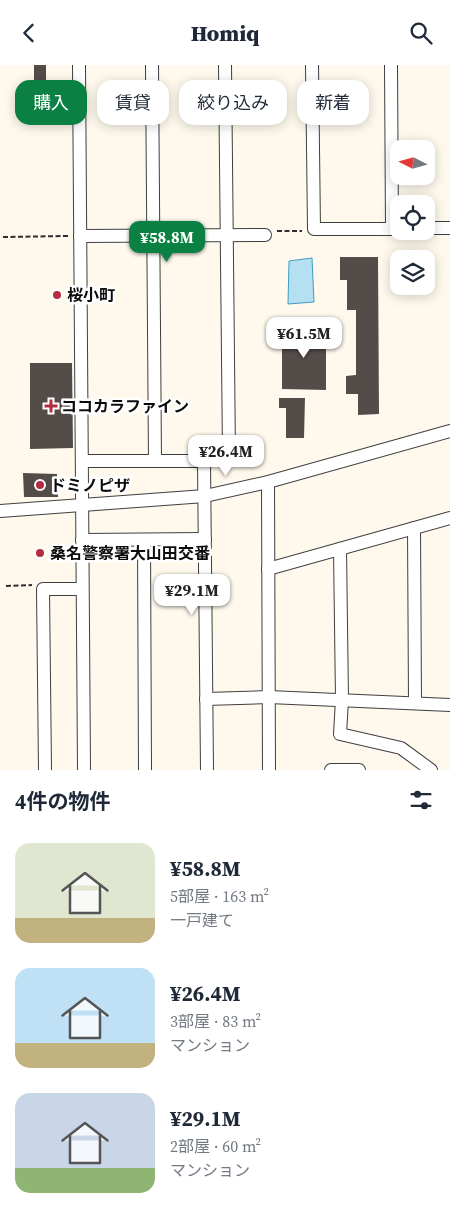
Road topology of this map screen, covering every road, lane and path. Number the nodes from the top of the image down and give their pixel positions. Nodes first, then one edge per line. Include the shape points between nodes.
1 (79, 65) edge
2 (152, 65) edge
3 (225, 65) edge
4 (312, 65) edge
5 (391, 65) edge
6 (395, 195) edge
7 (450, 228) edge
8 (314, 229) junction
9 (390, 229) edge
10 (435, 229) edge
11 (267, 233) joint
12 (153, 235) junction
13 (227, 235) junction
14 (80, 236) junction
15 (3, 237) dead end
16 (450, 431) edge
17 (82, 461) junction
18 (155, 461) junction
19 (204, 461) junction
20 (268, 482) junction
21 (205, 496) junction
22 (82, 505) junction
23 (0, 511) edge
24 (450, 518) edge
25 (414, 528) junction
26 (205, 539) junction
27 (82, 540) junction
28 (144, 540) junction
29 (340, 549) junction
30 (268, 569) junction
31 (6, 585) dead end
32 (43, 589) junction
33 (82, 589) junction
34 (269, 697) junction
35 (206, 699) junction
36 (342, 700) junction
37 (415, 703) junction
38 (450, 705) edge
39 (45, 770) edge
40 (84, 770) edge
41 (145, 770) edge
42 (207, 770) edge
43 (269, 770) edge
44 (331, 770) edge
45 (359, 770) edge
46 (431, 770) edge

1 - 14 street
2 - 12 street
3 - 13 street
4 - 8 street
5 - 6 street
7 - 10 street
8 - 9 street
8 - 11 path
11 - 13 street
12 - 13 street
12 - 14 street
12 - 18 street
13 - 19 street via 229,455
14 - 15 path
14 - 17 street
16 - 20 street
17 - 18 street
17 - 22 street
18 - 19 street
19 - 21 street
20 - 21 street
20 - 30 street
21 - 22 street
21 - 26 street
22 - 23 street
22 - 27 street
24 - 25 street
25 - 29 street
25 - 37 street
26 - 28 street
26 - 35 street
27 - 28 street
27 - 33 street
28 - 41 street
29 - 30 street
29 - 36 street
30 - 34 street
31 - 32 path via 39,585
32 - 33 street
32 - 39 street
33 - 40 street
34 - 35 street
34 - 36 street
34 - 43 street
35 - 42 street
36 - 37 street
36 - 46 street via 340,734 401,748
37 - 38 street
44 - 45 street

